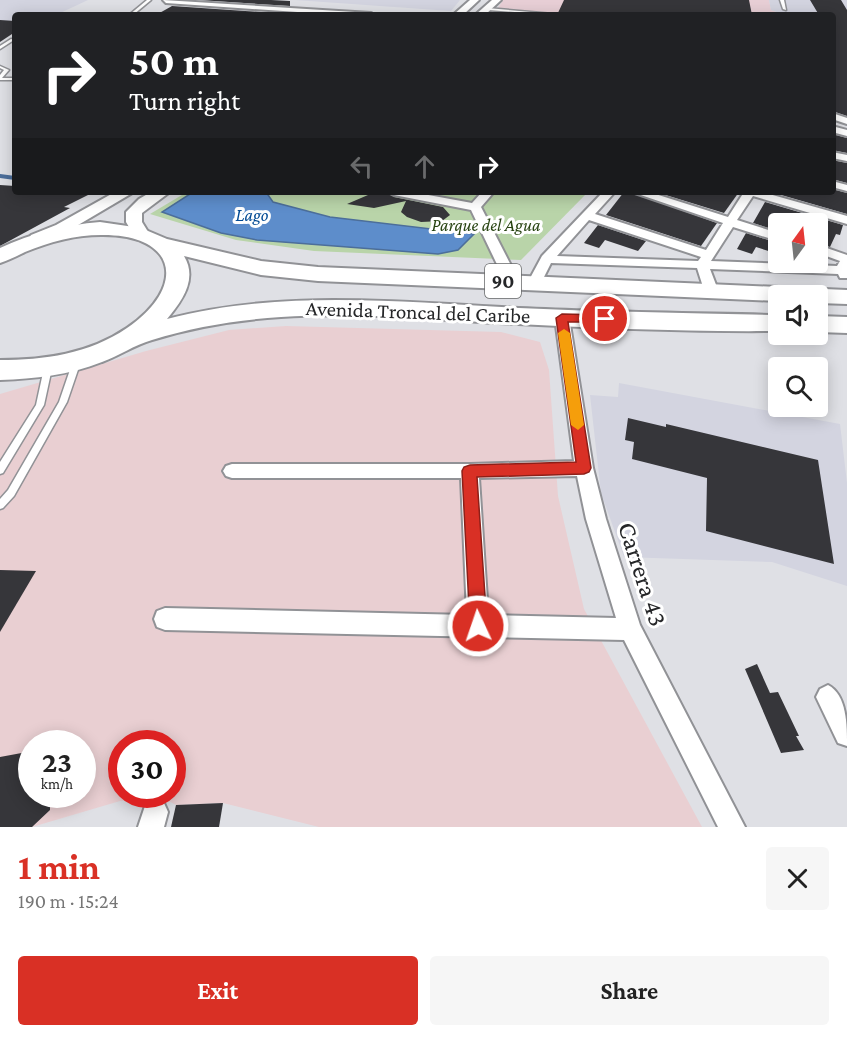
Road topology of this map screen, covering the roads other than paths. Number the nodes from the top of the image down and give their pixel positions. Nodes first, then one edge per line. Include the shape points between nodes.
1 (149, 0) edge
2 (475, 0) edge
3 (497, 0) edge
4 (782, 0) edge
5 (166, 1) edge
6 (261, 8) junction
7 (484, 8) edge
8 (785, 9) dead end
9 (135, 12) edge
10 (255, 12) edge
11 (299, 12) edge
12 (461, 12) edge
13 (523, 12) edge
14 (12, 40) dead end
15 (0, 48) edge
16 (0, 67) edge
17 (0, 78) edge
18 (121, 195) edge
19 (157, 195) edge
20 (410, 195) edge
21 (485, 195) edge
22 (606, 195) edge
23 (648, 195) edge
24 (748, 195) edge
25 (760, 195) edge
26 (475, 207) junction
27 (588, 216) junction
28 (847, 220) edge
29 (733, 222) junction
30 (768, 234) edge
31 (152, 239) junction
32 (11, 250) edge
33 (828, 252) edge
34 (547, 260) junction
35 (706, 260) junction
36 (845, 272) edge
37 (524, 282) junction
38 (711, 290) junction
39 (847, 297) edge
40 (562, 318) junction
41 (768, 323) edge
42 (828, 324) edge
43 (847, 325) edge
44 (100, 352) junction
45 (77, 360) junction
46 (48, 367) junction
47 (0, 370) edge
48 (584, 468) junction
49 (0, 470) edge
50 (232, 471) dead end
51 (470, 471) junction
52 (0, 505) edge
53 (165, 619) dead end
54 (478, 626) junction
55 (630, 629) junction
56 (828, 697) dead end
57 (847, 734) edge
58 (732, 827) edge

1 - 9 lane
2 - 12 main road
3 - 7 main road
4 - 8 lane
5 - 6 street
6 - 10 street
6 - 11 street
7 - 13 lane
14 - 15 lane
16 - 17 lane via 7,70
18 - 32 main road via 62,228
19 - 31 main road via 134,212 134,222
20 - 26 street
21 - 26 street
22 - 27 street
23 - 29 street
24 - 29 street
25 - 28 street
26 - 37 street
27 - 34 street
27 - 35 street
29 - 30 street
29 - 35 street
31 - 32 highway, Avenida Troncal del Caribe via 91,230
31 - 37 highway, Avenida Troncal del Caribe / 90 via 261,268
31 - 44 highway via 172,254 178,266 173,294 147,325
33 - 36 street via 847,259
34 - 35 street
34 - 37 street
35 - 36 street
35 - 38 street
37 - 38 highway, Avenida Troncal del Caribe / 90
38 - 39 highway, Avenida Troncal del Caribe / 90
40 - 41 highway, Avenida Troncal del Caribe / 90
40 - 44 highway, Avenida Troncal del Caribe / 90 via 348,307 288,308 176,325 141,334
40 - 48 street, Carrera 43
42 - 43 highway
44 - 45 highway
45 - 46 highway
45 - 52 lane via 63,402 11,493
46 - 47 highway
46 - 49 lane via 40,405
48 - 51 street
48 - 55 street, Carrera 43
50 - 51 street
51 - 54 street
53 - 54 street
54 - 55 street
55 - 58 street, Carrera 43
56 - 57 street

